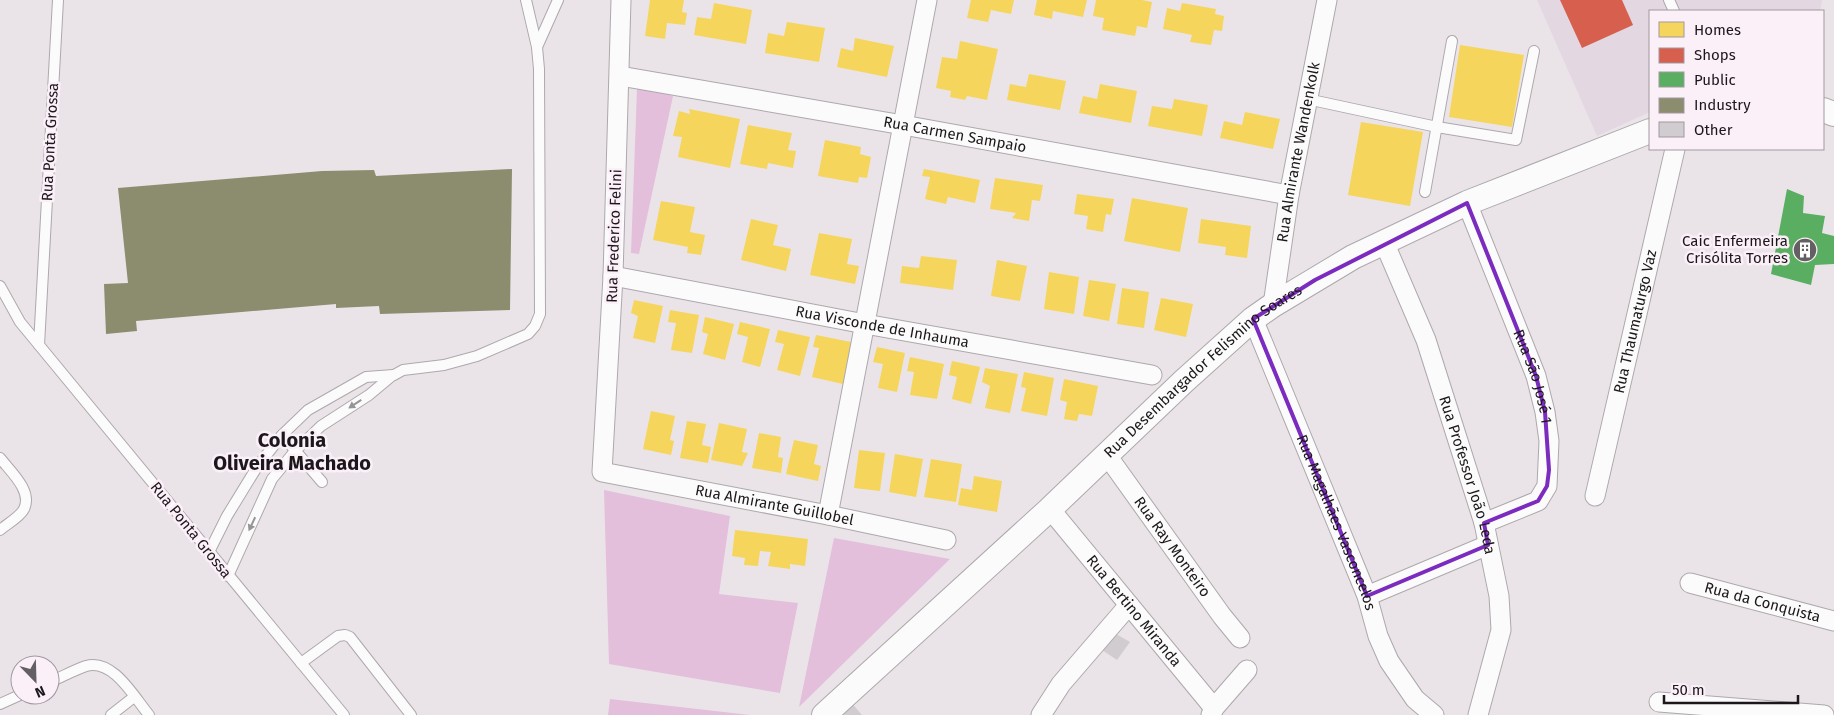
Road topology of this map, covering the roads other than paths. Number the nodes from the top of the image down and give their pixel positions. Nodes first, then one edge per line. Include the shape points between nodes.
1 (58, 0) edge
2 (526, 0) edge
3 (558, 0) edge
4 (621, 0) edge
5 (927, 0) edge
6 (1325, 0) edge
7 (1452, 41) dead end
8 (537, 47) junction
9 (1534, 51) dead end
10 (620, 76) junction
11 (1307, 99) junction
12 (903, 125) junction
13 (1437, 127) junction
14 (1649, 131) edge
15 (1675, 150) edge
16 (1425, 192) dead end
17 (1289, 195) junction
18 (1467, 203) junction
19 (1384, 242) junction
20 (613, 276) junction
21 (0, 286) edge
22 (1273, 305) junction
23 (1254, 319) junction
24 (865, 324) junction
25 (39, 345) junction
26 (394, 375) junction
27 (1152, 375) dead end
28 (282, 435) junction
29 (296, 451) junction
30 (1106, 454) junction
31 (0, 458) edge
32 (602, 472) joint
33 (322, 482) dead end
34 (1595, 496) dead end
35 (1050, 509) junction
36 (828, 515) junction
37 (1484, 523) junction
38 (0, 530) edge
39 (946, 540) dead end
40 (1488, 545) junction
41 (209, 552) junction
42 (228, 576) junction
43 (1690, 583) dead end
44 (1367, 596) junction
45 (1129, 605) junction
46 (1834, 621) edge
47 (1240, 638) dead end
48 (301, 663) junction
49 (1247, 670) dead end
50 (60, 678) edge
51 (134, 697) junction
52 (1659, 702) dead end
53 (1212, 711) edge
54 (110, 715) edge
55 (149, 715) edge
56 (344, 715) edge
57 (411, 715) edge
58 (824, 715) edge
59 (1041, 715) edge
60 (1434, 715) edge
61 (1478, 715) edge
62 (1824, 715) edge

1 - 25 lane, Rua Ponta Grossa
2 - 8 lane
3 - 8 lane
4 - 10 street, Rua Frederico Felini
5 - 12 street
6 - 11 street, Rua Almirante Wandenkolk
7 - 13 lane
8 - 26 lane via 540,314 535,326 528,334 477,356 444,365 404,370
9 - 13 lane via 1516,140
10 - 12 street, Rua Carmen Sampaio
10 - 20 street, Rua Frederico Felini
11 - 13 lane
11 - 17 street, Rua Almirante Wandenkolk
12 - 17 street, Rua Carmen Sampaio
12 - 24 street
13 - 16 lane
14 - 18 street, Rua Desembargador Felismino Soares
15 - 34 street, Rua Thaumaturgo Vaz
17 - 22 street, Rua Almirante Wandenkolk
18 - 19 street, Rua Desembargador Felismino Soares
18 - 37 street, Rua São José 1 via 1536,376 1549,442 1547,486 1538,501
19 - 22 street, Rua Desembargador Felismino Soares
19 - 37 street, Rua Professor João Leda via 1426,340
20 - 24 street, Rua Visconde de Inhauma
20 - 32 street, Rua Frederico Felini
21 - 25 lane, Rua Ponta Grossa via 20,322
22 - 23 street, Rua Desembargador Felismino Soares
23 - 30 street, Rua Desembargador Felismino Soares
23 - 44 street, Rua Magalhães Vasconcelos
24 - 27 street, Rua Visconde de Inhauma
24 - 36 street
25 - 41 lane, Rua Ponta Grossa
26 - 28 lane via 366,377 308,410
26 -> 29 lane via 321,426
28 - 29 lane
28 - 41 lane via 246,484
29 - 33 lane
29 -> 42 lane via 272,479
30 - 35 street, Rua Desembargador Felismino Soares
30 - 47 street, Rua Ray Monteiro
31 - 38 lane via 24,488 26,500 24,510
32 - 36 street, Rua Almirante Guillobel
35 - 45 street, Rua Bertino Miranda
35 - 58 street, Rua Desembargador Felismino Soares
36 - 39 street, Rua Almirante Guillobel
37 - 40 street, Rua Professor João Leda
40 - 44 street
40 - 61 street, Rua Professor João Leda via 1499,596 1500,630
41 - 42 lane, Rua Ponta Grossa
42 - 48 lane, Rua Ponta Grossa
43 - 46 street, Rua da Conquista
44 - 60 street, Rua Magalhães Vasconcelos via 1378,636 1390,661 1415,699
45 - 53 street, Rua Bertino Miranda
45 - 59 street via 1061,684
48 - 56 lane, Rua Ponta Grossa
48 - 57 lane via 338,636 350,637
49 - 53 street
50 - 51 lane via 87,666 102,665 117,674
51 - 54 lane
51 - 55 lane
52 - 62 street

